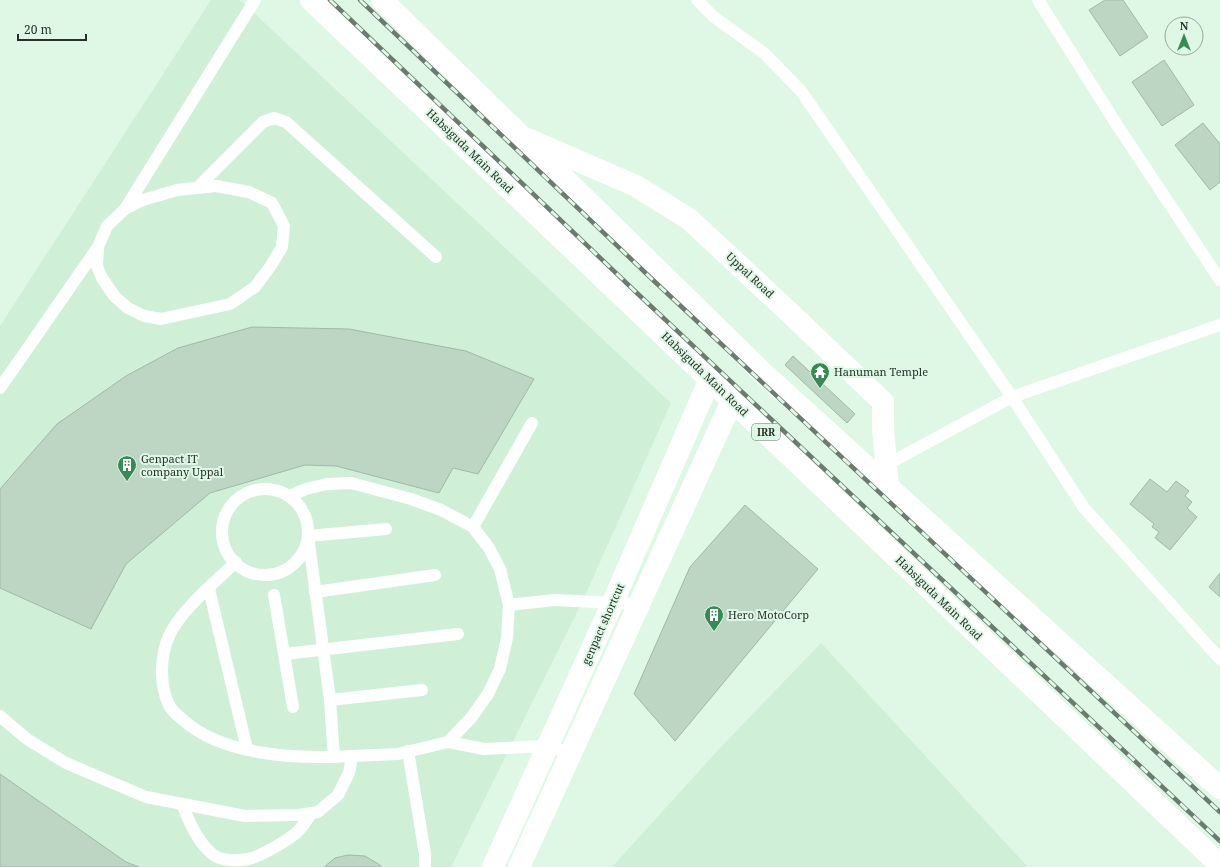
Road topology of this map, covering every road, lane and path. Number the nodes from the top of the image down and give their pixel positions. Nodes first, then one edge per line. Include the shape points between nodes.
1 (255, 0) edge
2 (311, 0) edge
3 (382, 0) edge
4 (697, 0) edge
5 (1038, 0) edge
6 (522, 137) junction
7 (197, 188) junction
8 (125, 209) junction
9 (98, 247) junction
10 (436, 257) dead end
11 (1220, 280) edge
12 (1220, 325) edge
13 (710, 379) junction
14 (0, 388) edge
15 (1012, 397) junction
16 (732, 401) junction
17 (532, 423) dead end
18 (886, 465) junction
19 (888, 487) junction
20 (290, 496) junction
21 (473, 527) junction
22 (386, 529) dead end
23 (308, 536) junction
24 (236, 562) junction
25 (435, 575) dead end
26 (209, 589) junction
27 (315, 592) junction
28 (274, 595) dead end
29 (613, 602) junction
30 (639, 604) junction
31 (509, 605) junction
32 (458, 634) dead end
33 (323, 650) junction
34 (285, 654) junction
35 (1220, 659) edge
36 (422, 690) dead end
37 (330, 700) junction
38 (293, 707) dead end
39 (0, 716) edge
40 (448, 742) junction
41 (548, 746) junction
42 (247, 749) junction
43 (408, 751) junction
44 (571, 754) junction
45 (352, 756) junction
46 (334, 757) junction
47 (1220, 788) edge
48 (182, 804) junction
49 (311, 813) junction
50 (1220, 864) edge
51 (425, 867) edge
52 (493, 867) edge
53 (519, 867) edge

1 - 8 lane
2 - 13 main road, Habsiguda Main Road / IRR
3 - 6 main road
4 - 15 lane via 714,17 764,53 801,91
5 - 11 lane
6 - 18 main road, Uppal Road via 636,186 689,219 883,402
6 - 19 main road via 763,373
7 - 8 lane via 177,190 143,200
7 - 9 lane via 216,186 249,192 272,203 284,226 282,248 270,268 255,287 230,304 161,319 144,316 128,308 115,297 102,278 97,266
7 - 10 lane via 263,122 274,118 286,122
8 - 9 lane via 107,226
9 - 14 lane
12 - 15 lane
13 - 16 main road, Habsiguda Main Road / IRR
13 - 29 main road, genpact shortcut
15 - 18 lane
15 - 35 lane via 1084,508
16 - 30 main road
16 - 50 main road, Habsiguda Main Road / IRR
17 - 21 lane
18 - 19 main road, Uppal Road
19 - 47 main road
20 - 21 lane via 327,484 351,483 417,501
20 - 23 lane via 306,518
20 - 24 lane via 264,489 251,491 230,507 224,519 222,532 224,546 230,558
21 - 31 lane via 489,548 500,569
22 - 23 lane
23 - 24 lane via 300,556 291,566 279,572 266,575 252,573
23 - 27 lane
24 - 26 lane
25 - 27 lane
26 - 42 lane
26 - 42 lane via 180,618 168,636 162,681 169,705 189,725 206,736
27 - 33 lane
28 - 34 lane
29 - 30 lane
29 - 31 lane via 554,600
29 - 41 main road, genpact shortcut
30 - 44 main road
31 - 40 lane via 500,669 488,694
32 - 33 lane
33 - 34 lane
33 - 37 lane
34 - 38 lane
36 - 37 lane
37 - 46 lane
39 - 48 lane via 66,763 146,797
40 - 41 lane via 484,750
40 - 43 lane
41 - 44 lane
41 - 52 main road, genpact shortcut
42 - 46 lane via 278,755
43 - 45 lane via 398,754
43 - 51 lane
44 - 53 main road
45 - 46 lane
45 - 49 lane via 349,773 338,795 318,812
48 - 49 lane via 245,816
48 - 49 lane via 201,841 213,855 226,860 248,859 275,847 298,832

